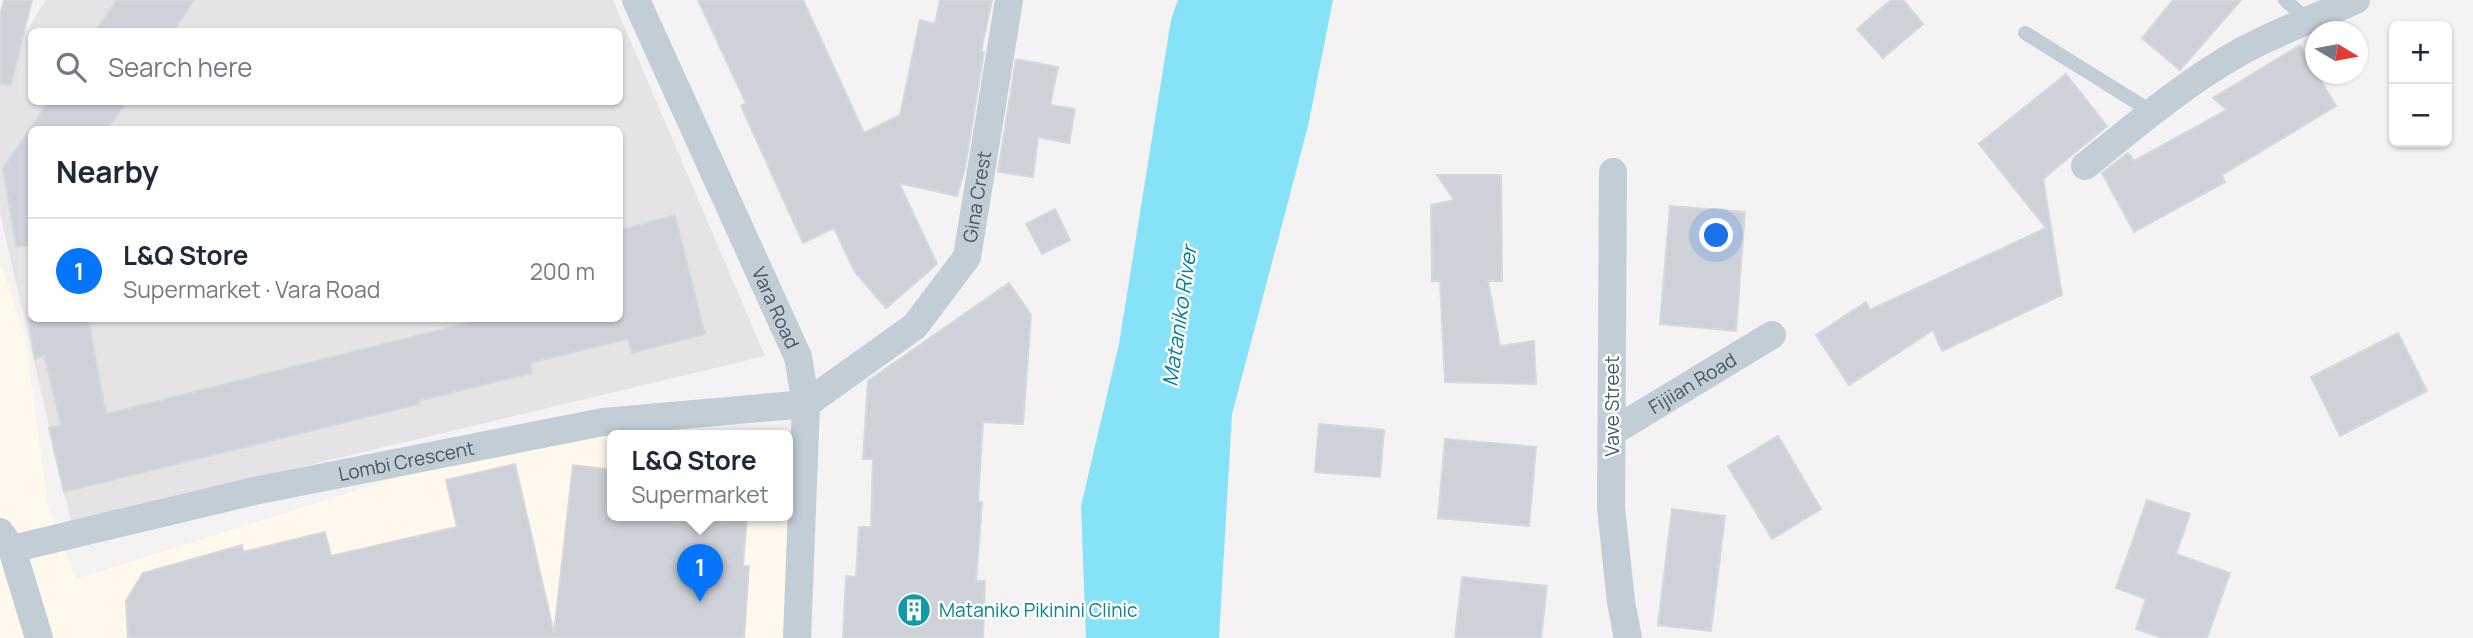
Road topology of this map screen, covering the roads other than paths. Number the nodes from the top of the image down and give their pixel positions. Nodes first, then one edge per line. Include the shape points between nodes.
1 (636, 0) edge
2 (1009, 0) edge
3 (2285, 0) edge
4 (2356, 0) edge
5 (2309, 21) joint
6 (2305, 23) edge
7 (2025, 33) dead end
8 (2152, 112) junction
9 (2085, 166) dead end
10 (1613, 172) dead end
11 (1772, 335) dead end
12 (806, 404) junction
13 (1612, 432) junction
14 (6, 541) edge
15 (39, 638) edge
16 (797, 638) edge
17 (1628, 638) edge

1 - 12 street, Vara Road via 798,357
2 - 12 street, Gina Crest via 967,257 915,327
3 - 5 lane
4 - 5 street
6 - 8 street via 2244,50
7 - 8 lane
8 - 9 street
10 - 13 street, Vave Street
11 - 13 street, Fijiian Road
12 - 14 street, Lombi Crescent via 603,422
12 - 16 street, Vara Road
13 - 17 street, Vave Street via 1611,507
14 - 15 street, Lombi Crescent

